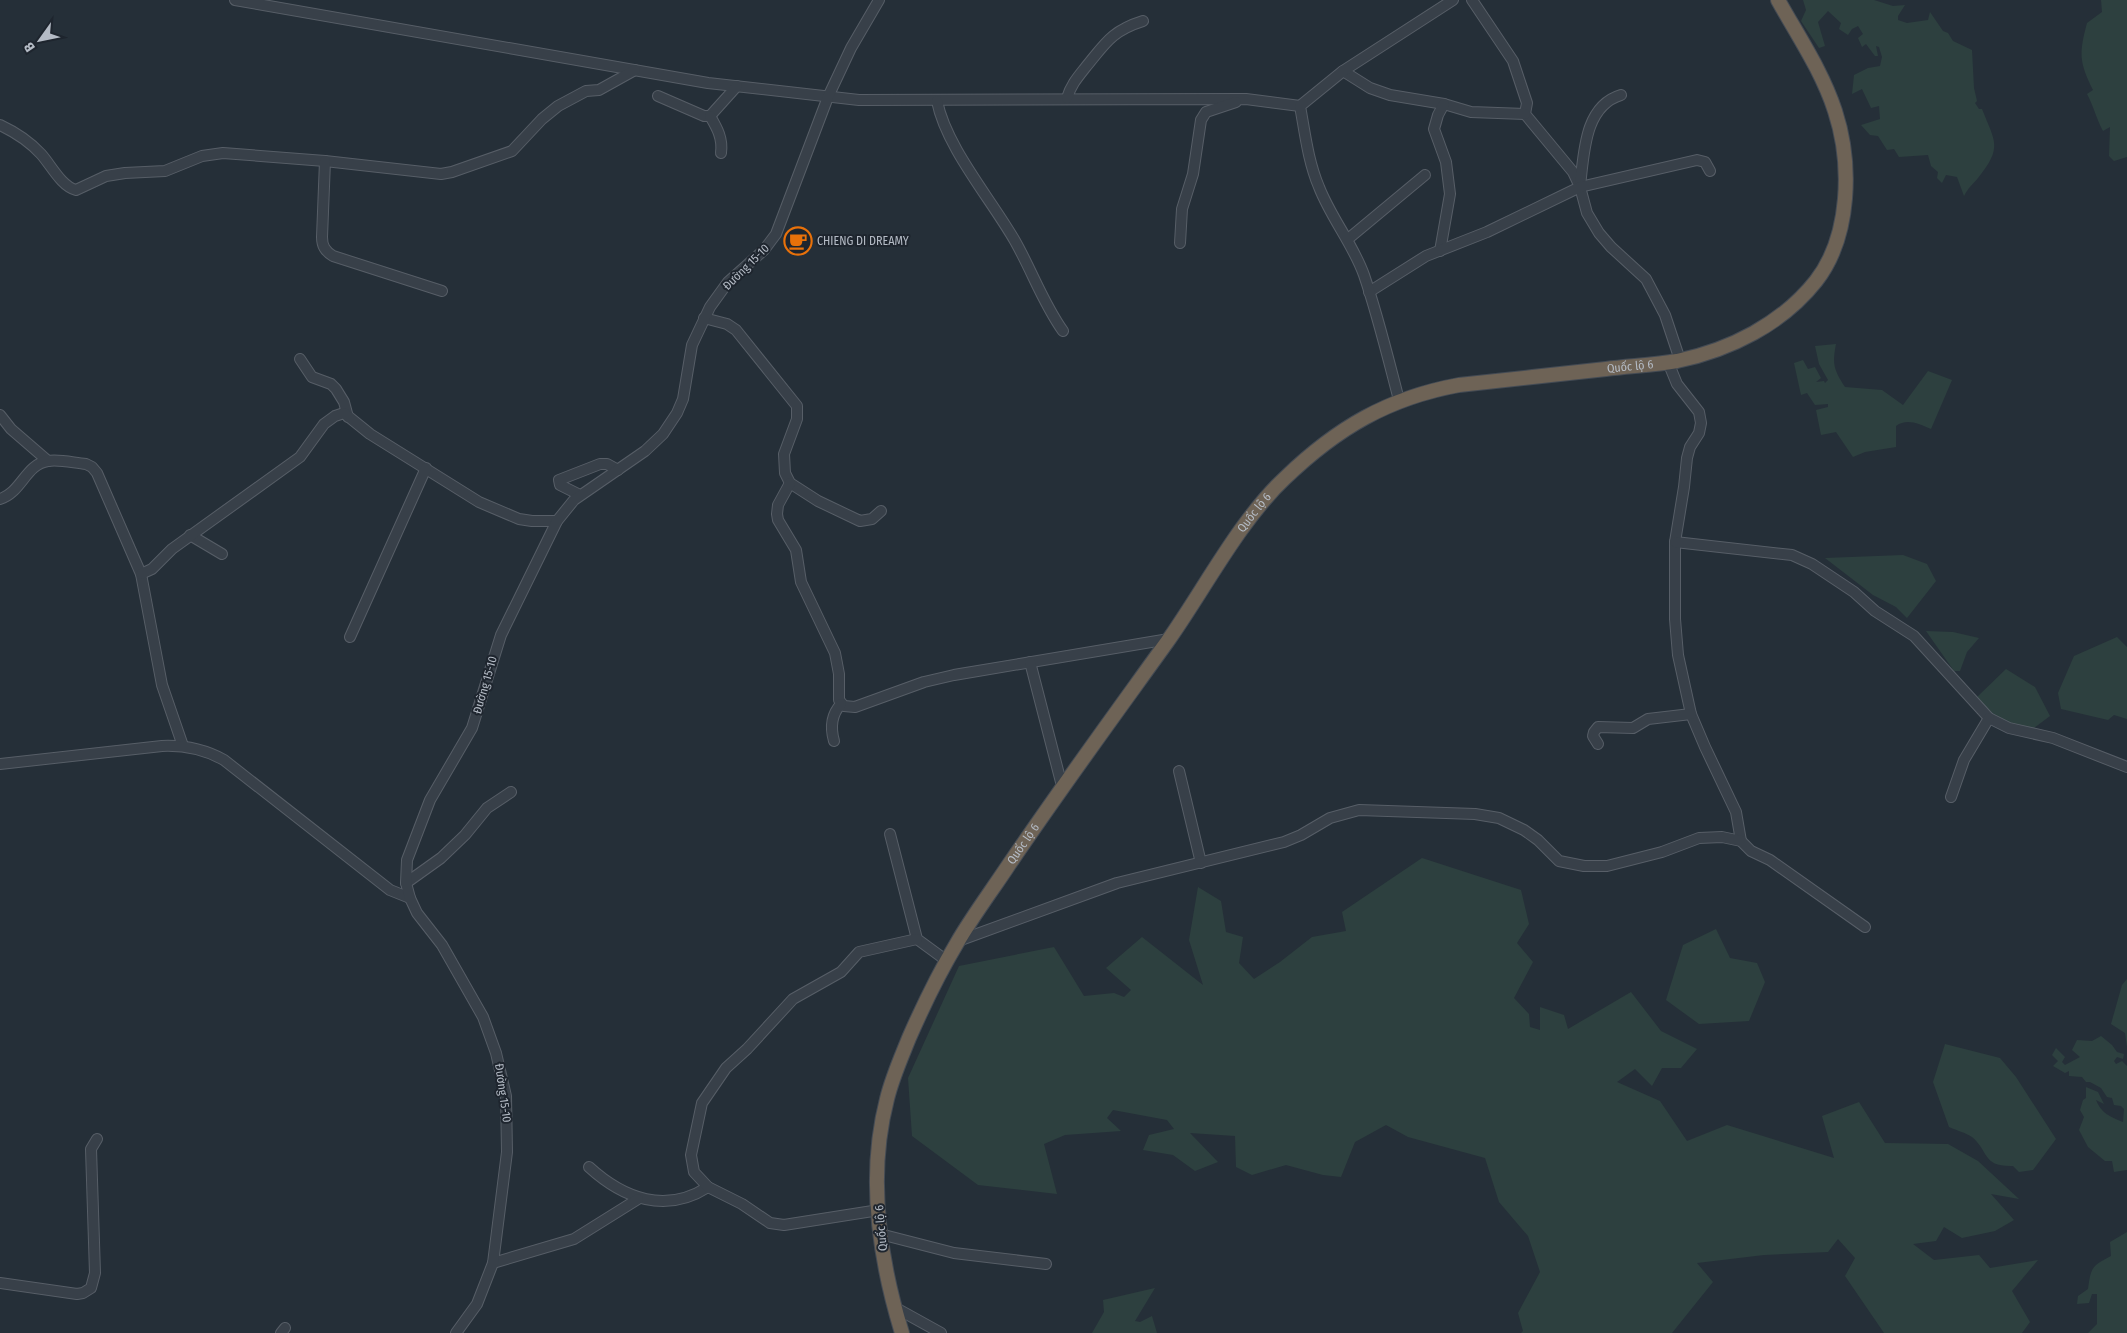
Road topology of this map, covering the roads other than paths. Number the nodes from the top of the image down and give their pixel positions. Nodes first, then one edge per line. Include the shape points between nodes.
1 (235, 0) edge
2 (879, 0) edge
3 (1453, 0) edge
4 (1472, 0) edge
5 (1778, 0) edge
6 (1142, 21) dead end
7 (634, 70) junction
8 (1343, 71) junction
9 (737, 86) junction
10 (1621, 95) dead end
11 (658, 96) dead end
12 (828, 97) junction
13 (1067, 98) junction
14 (1246, 99) junction
15 (938, 101) junction
16 (1444, 104) junction
17 (1300, 106) junction
18 (1525, 114) junction
19 (710, 116) junction
20 (0, 125) edge
21 (721, 153) dead end
22 (325, 161) junction
23 (1710, 171) dead end
24 (1426, 175) dead end
25 (1580, 187) junction
26 (1348, 239) junction
27 (1180, 243) dead end
28 (1440, 251) junction
29 (442, 291) dead end
30 (1369, 292) junction
31 (704, 318) junction
32 (1064, 332) dead end
33 (300, 359) dead end
34 (1674, 361) junction
35 (1399, 400) junction
36 (0, 415) edge
37 (348, 417) junction
38 (48, 461) junction
39 (426, 468) junction
40 (618, 470) junction
41 (790, 482) junction
42 (580, 495) junction
43 (0, 499) edge
44 (881, 511) dead end
45 (557, 521) junction
46 (190, 535) junction
47 (1676, 542) junction
48 (222, 554) dead end
49 (141, 574) junction
50 (350, 637) dead end
51 (1169, 639) junction
52 (1030, 662) junction
53 (841, 704) junction
54 (1692, 714) junction
55 (1989, 718) junction
56 (834, 740) dead end
57 (1598, 744) dead end
58 (183, 746) junction
59 (0, 764) edge
60 (2127, 767) edge
61 (1180, 771) dead end
62 (1062, 786) junction
63 (511, 792) dead end
64 (1951, 797) dead end
65 (890, 834) dead end
66 (1742, 841) junction
67 (1200, 863) junction
68 (406, 883) junction
69 (410, 898) junction
70 (1865, 927) dead end
71 (917, 939) junction
72 (958, 941) junction
73 (947, 961) junction
74 (97, 1139) dead end
75 (589, 1167) dead end
76 (708, 1187) junction
77 (638, 1199) junction
78 (879, 1210) junction
79 (880, 1234) junction
80 (493, 1263) junction
81 (1046, 1264) dead end
82 (0, 1283) edge
83 (894, 1307) junction
84 (456, 1333) edge
85 (902, 1333) edge
86 (941, 1333) edge

1 - 7 street
2 - 12 street, Đường 15-10
3 - 8 street
4 - 18 street via 1513,61 1526,103
5 - 34 highway, Quốc lộ 6 via 1813,62 1835,110 1845,162 1846,186 1841,224 1816,280 1784,313 1752,335
6 - 13 street via 1127,26 1103,44 1071,86
7 - 9 street
7 - 22 street via 599,90 586,92 558,106 512,150 452,172 425,173
8 - 16 street via 1384,94
8 - 17 street
9 - 12 street
9 - 19 street
10 - 25 street via 1603,104 1590,127 1584,147
11 - 19 street
12 - 15 street
12 - 31 street, Đường 15-10 via 776,234 764,250 724,287
13 - 14 street
13 - 15 street
14 - 17 street
14 - 27 street via 1211,110 1203,116 1182,209
15 - 32 street via 948,134 1014,239 1042,297
16 - 18 street via 1471,112
16 - 28 street via 1434,129 1446,162 1450,194
17 - 26 street via 1315,178
18 - 25 street via 1568,165
19 - 21 street via 720,134
20 - 22 street via 30,143 64,183 76,190 106,176 165,171 202,156 223,153
22 - 29 street via 322,237 327,252
23 - 25 street via 1704,162 1697,160
24 - 26 street
25 - 28 street via 1495,229
25 - 34 street via 1588,213 1599,233 1646,279 1666,315
26 - 30 street
28 - 30 street via 1417,261
30 - 35 street
31 - 40 street, Đường 15-10 via 692,345 686,391 677,413 652,446
31 - 41 street via 736,330 797,406 798,418 784,454
33 - 37 street via 312,377 336,389
34 - 35 highway, Quốc lộ 6 via 1460,385
34 - 47 street via 1677,384 1698,412 1701,423 1700,433 1687,458
35 - 51 highway, Quốc lộ 6 via 1335,436 1283,480 1250,519
36 - 38 street
37 - 39 street
37 - 46 street via 339,414 324,424 300,457
38 - 43 street via 38,464 10,494
38 - 49 street via 86,464 97,473
39 - 45 street via 464,494 513,517
39 - 50 street
40 - 42 street, Đường 15-10
40 - 42 street via 600,464 559,480 560,485
41 - 44 street via 818,501 860,521 872,519
41 - 53 street via 776,514 796,550 801,582 835,653
42 - 45 street, Đường 15-10
45 - 68 street, Đường 15-10 via 501,635 472,728 421,821 407,860
46 - 48 street
46 - 49 street via 158,564
47 - 54 street via 1676,640 1683,685
47 - 55 street via 1805,559 1914,636
49 - 58 street via 162,685
51 - 52 street
51 - 62 highway, Quốc lộ 6
52 - 53 street via 934,679 855,707
52 - 62 street
53 - 56 street via 831,724
54 - 57 street via 1648,720 1633,728 1598,727 1593,736
54 - 66 street via 1704,747 1736,812
55 - 60 street via 2009,728 2053,738
55 - 64 street via 1964,760
58 - 59 street
58 - 69 street via 224,760 390,890
61 - 67 street
62 - 72 highway, Quốc lộ 6
63 - 68 street via 487,808 441,858
65 - 71 street
66 - 67 street via 1707,837 1607,866 1584,866 1559,861 1538,840 1499,818 1475,814 1359,810 1330,818 1284,842
66 - 70 street via 1750,851 1770,860
67 - 72 street via 1117,883
68 - 69 street, Đường 15-10
69 - 80 street, Đường 15-10 via 476,1003 502,1075 507,1113 507,1152
71 - 73 street
71 - 76 street via 859,952 840,972 793,999 726,1068 700,1108 691,1154 694,1172
72 - 73 highway, Quốc lộ 6
73 - 78 highway, Quốc lộ 6 via 919,1014 887,1099 880,1133
74 - 82 street via 90,1149 95,1273 91,1288 77,1294
75 - 77 street
76 - 77 street via 676,1201
76 - 78 street via 779,1225
77 - 80 street via 574,1239
78 - 79 highway, Quốc lộ 6
79 - 81 street via 954,1253
79 - 83 highway, Quốc lộ 6
80 - 84 street, Đường 15-10 via 477,1304
83 - 85 highway, Quốc lộ 6
83 - 86 street

